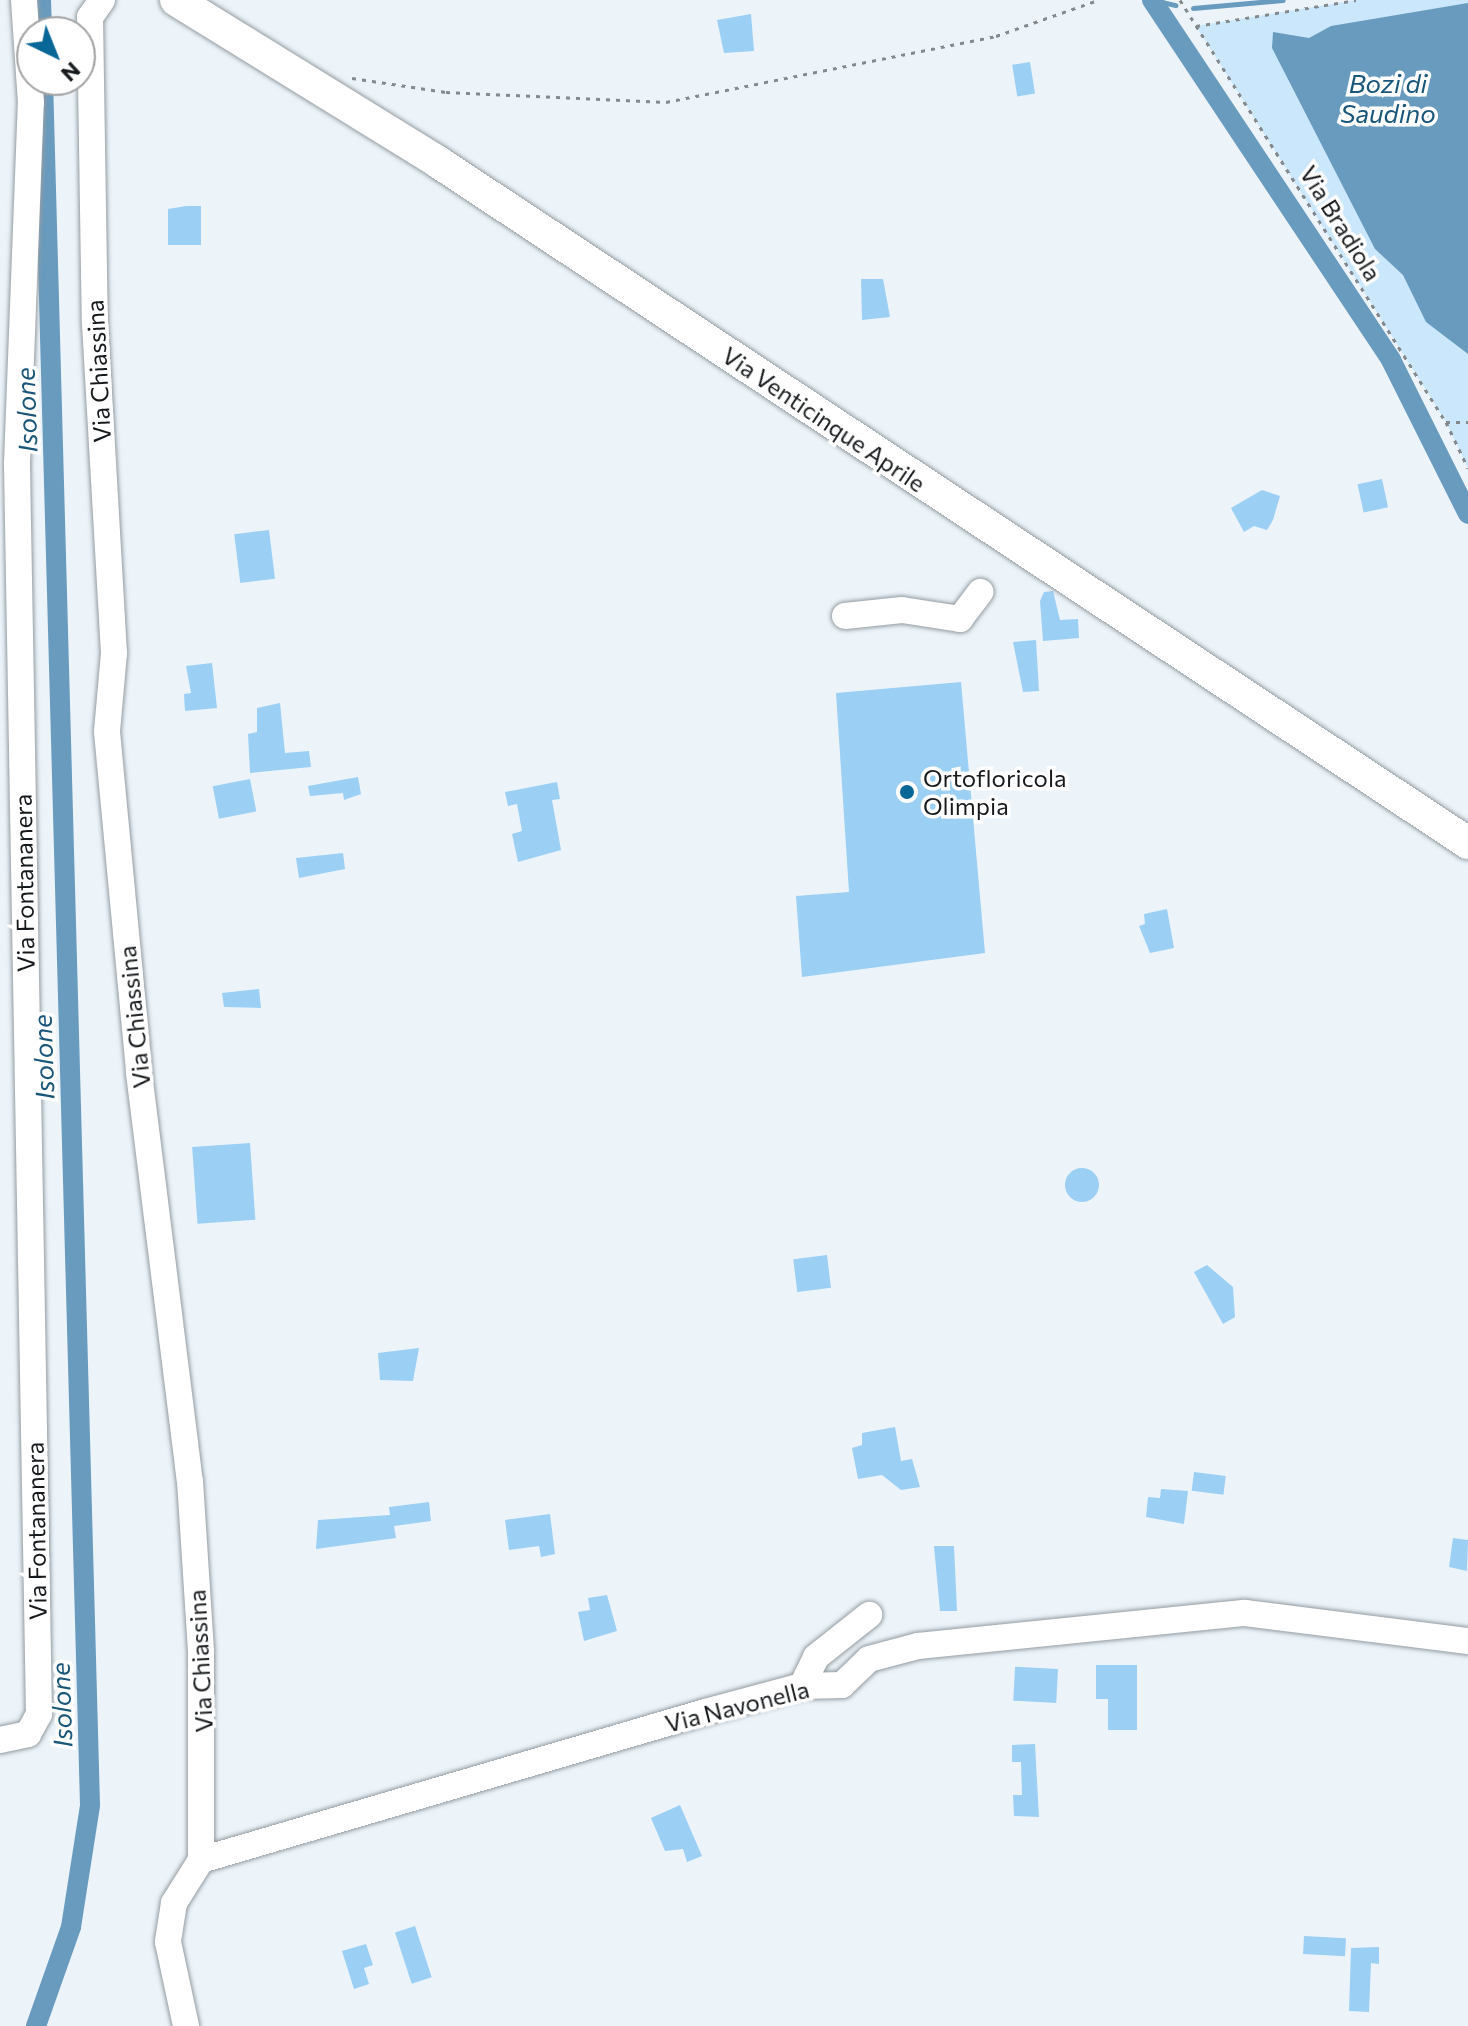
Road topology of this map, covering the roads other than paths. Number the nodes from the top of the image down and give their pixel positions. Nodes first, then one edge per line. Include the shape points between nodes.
1 (24, 0) edge
2 (102, 0) edge
3 (176, 0) edge
4 (980, 592) dead end
5 (845, 616) dead end
6 (1468, 843) edge
7 (869, 1615) dead end
8 (1468, 1641) edge
9 (820, 1686) junction
10 (0, 1740) edge
11 (201, 1860) junction
12 (186, 2026) edge

1 - 10 street, Via Fontananera via 31,103 17,463 39,1714 28,1734
2 - 11 street, Via Chiassina via 90,17 95,324 114,653 107,732 139,1073 190,1481 202,1698
3 - 6 main road, Via Venticinque Aprile via 426,154
4 - 5 street via 960,619 902,610
7 - 9 street via 816,1657
8 - 9 street, Via Navonella via 1245,1613 918,1646 869,1659
9 - 11 street, Via Navonella
11 - 12 street via 174,1903 168,1942

